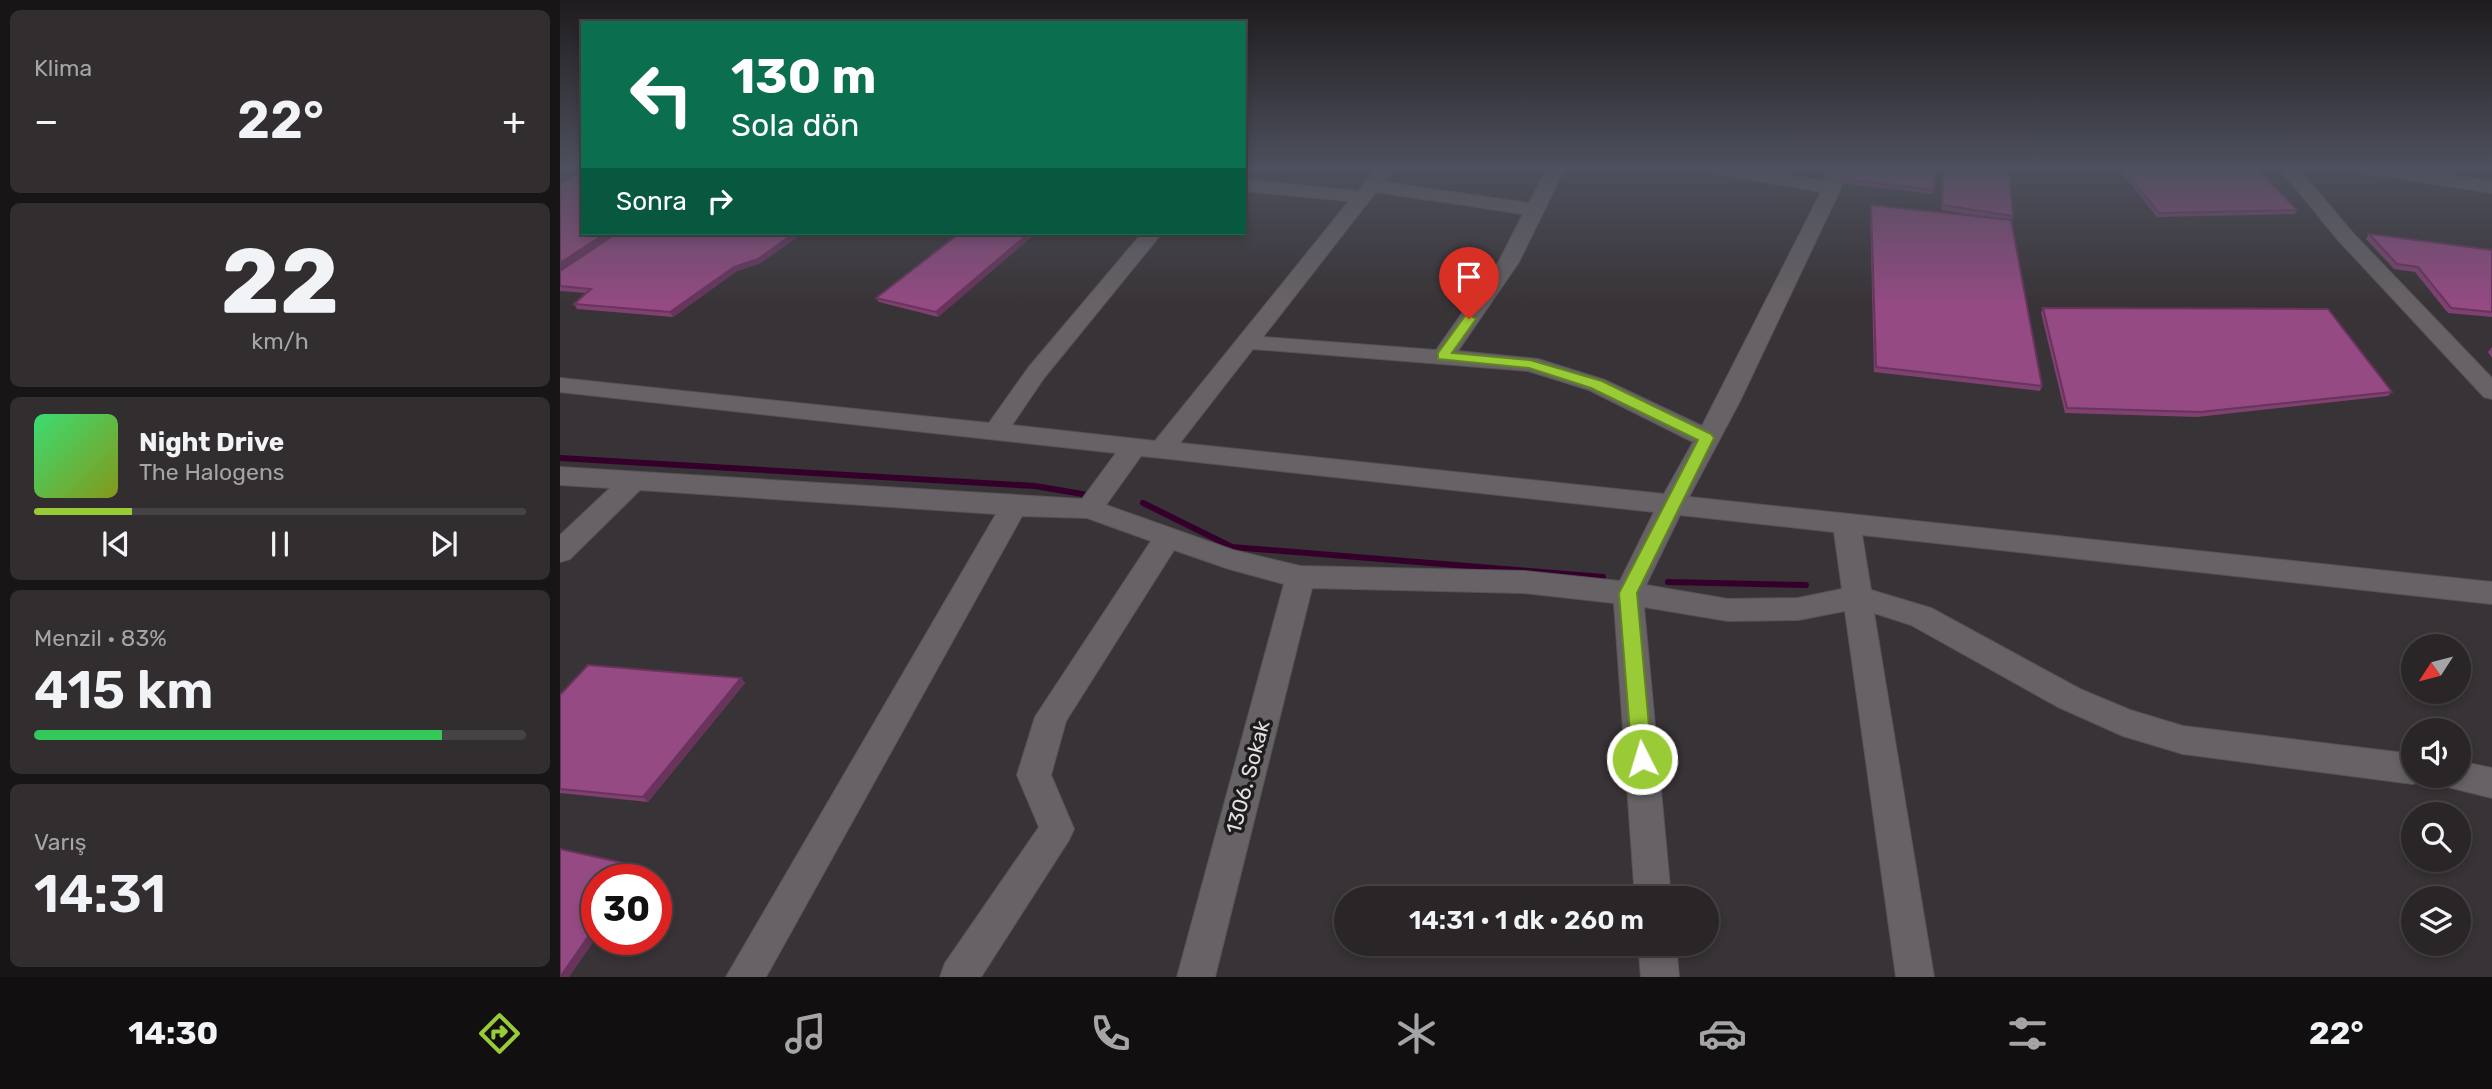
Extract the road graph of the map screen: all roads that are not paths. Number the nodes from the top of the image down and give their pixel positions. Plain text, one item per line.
1 (1350, 214) edge
2 (1535, 214) edge
3 (1816, 214) edge
4 (2326, 214) edge
5 (1150, 235) edge
6 (1247, 342) junction
7 (1443, 356) junction
8 (560, 385) edge
9 (2492, 392) edge
10 (995, 432) junction
11 (1706, 438) junction
12 (1134, 447) junction
13 (1161, 450) junction
14 (560, 476) edge
15 (635, 480) junction
16 (1671, 505) junction
17 (1014, 506) junction
18 (1089, 509) junction
19 (1846, 523) junction
20 (1168, 537) junction
21 (560, 552) edge
22 (1300, 577) junction
23 (1628, 593) junction
24 (2492, 593) edge
25 (1857, 597) junction
26 (2401, 767) edge
27 (2471, 778) edge
28 (2492, 783) edge
29 (1652, 886) edge
30 (1658, 956) edge
31 (745, 977) edge
32 (959, 977) edge
33 (1196, 977) edge
34 (1660, 977) edge
35 (1915, 977) edge

1 - 6 street
2 - 7 street
3 - 11 street
4 - 9 street
5 - 10 street
6 - 7 street
6 - 13 street
7 - 11 street
8 - 10 street
10 - 12 street
11 - 16 street
12 - 13 street
12 - 18 street
13 - 16 street
14 - 15 street
15 - 17 street
15 - 21 street
16 - 19 street
16 - 23 street
17 - 18 street
17 - 31 street
18 - 20 street
19 - 24 street
19 - 25 street
20 - 22 street
20 - 32 street
22 - 23 street
22 - 33 street, 1306. Sokak
23 - 25 street
23 - 29 street
25 - 26 street
25 - 35 street
27 - 28 street
30 - 34 street

